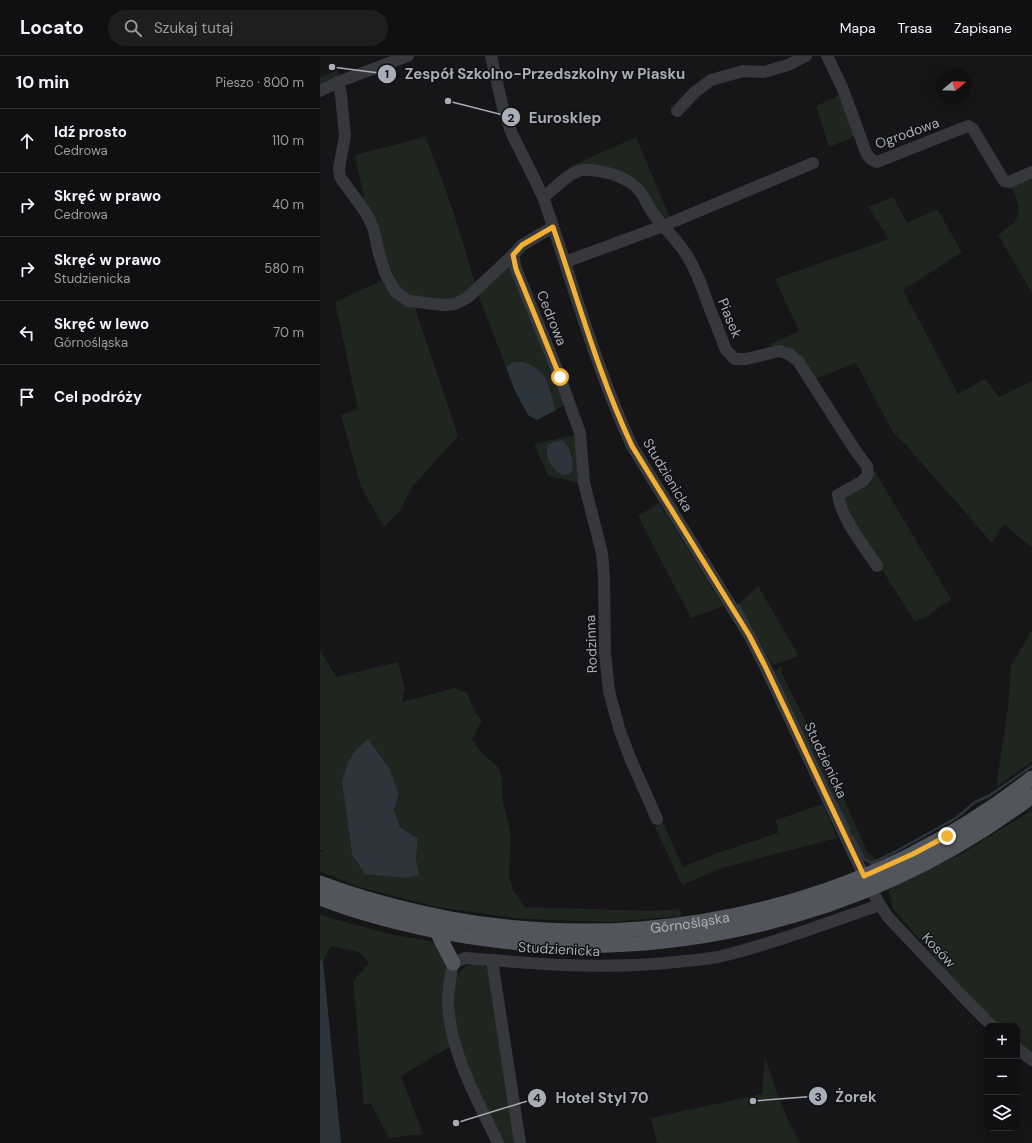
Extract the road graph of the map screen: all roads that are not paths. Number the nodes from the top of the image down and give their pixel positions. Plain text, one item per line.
1 (491, 56) edge
2 (806, 56) edge
3 (827, 56) edge
4 (401, 57) edge
5 (338, 82) junction
6 (320, 91) edge
7 (678, 112) dead end
8 (813, 163) dead end
9 (1032, 172) edge
10 (543, 197) junction
11 (663, 226) junction
12 (553, 227) junction
13 (513, 255) junction
14 (565, 262) junction
15 (582, 462) joint
16 (877, 566) dead end
17 (1032, 778) edge
18 (1032, 796) edge
19 (657, 819) dead end
20 (868, 882) junction
21 (320, 883) edge
22 (320, 898) edge
23 (880, 906) junction
24 (438, 931) junction
25 (492, 960) junction
26 (453, 963) junction
27 (989, 1023) edge
28 (1020, 1050) edge
29 (1032, 1060) edge
30 (498, 1143) edge
31 (520, 1143) edge

1 - 10 street, Studzienicka
2 - 7 street
3 - 9 street, Ogrodowa
4 - 5 street
5 - 6 street
5 - 13 street
8 - 11 street
10 - 11 street, Piasek
10 - 12 street, Studzienicka
11 - 14 street
11 - 16 street, Piasek
12 - 13 street
12 - 14 street, Studzienicka
13 - 15 street, Cedrowa
14 - 20 street, Studzienicka
15 - 19 street, Rodzinna
17 - 20 main road, Górnośląska
18 - 20 main road, Górnośląska
20 - 21 main road, Górnośląska
20 - 23 street, Kosów
20 - 24 main road, Górnośląska
22 - 24 main road, Górnośląska
23 - 25 street, Studzienicka
23 - 27 street, Kosów
24 - 26 main road
25 - 26 street, Studzienicka
25 - 31 street
26 - 30 street
28 - 29 street

